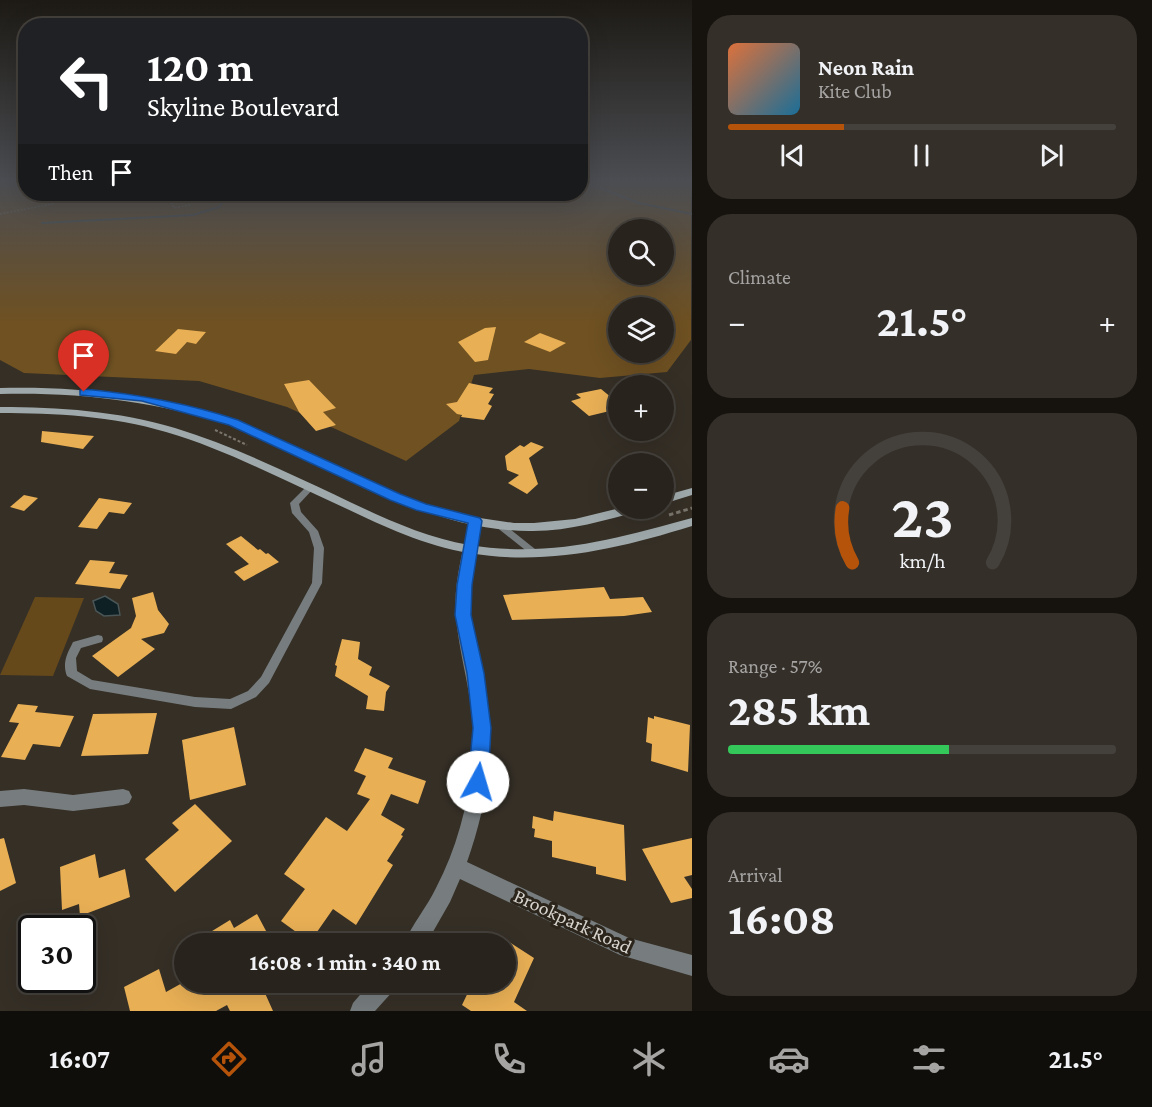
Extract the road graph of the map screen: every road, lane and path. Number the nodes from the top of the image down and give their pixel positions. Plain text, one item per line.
1 (0, 391) edge
2 (0, 410) edge
3 (310, 488) junction
4 (692, 491) edge
5 (674, 497) edge
6 (608, 514) edge
7 (476, 521) junction
8 (692, 522) edge
9 (498, 524) junction
10 (471, 550) junction
11 (537, 555) junction
12 (98, 639) dead end
13 (123, 797) dead end
14 (0, 800) edge
15 (457, 867) junction
16 (422, 933) edge
17 (692, 966) edge
18 (377, 993) edge
19 (361, 1011) edge

1 - 7 main road
2 - 3 main road
3 - 10 main road
3 - 12 lane
4 - 5 main road
6 - 9 main road
7 - 9 main road
7 - 10 street
8 - 11 main road
9 - 11 lane
10 - 11 main road
10 - 15 street
13 - 14 street
15 - 16 street
15 - 17 street, Brookpark Road
18 - 19 street

